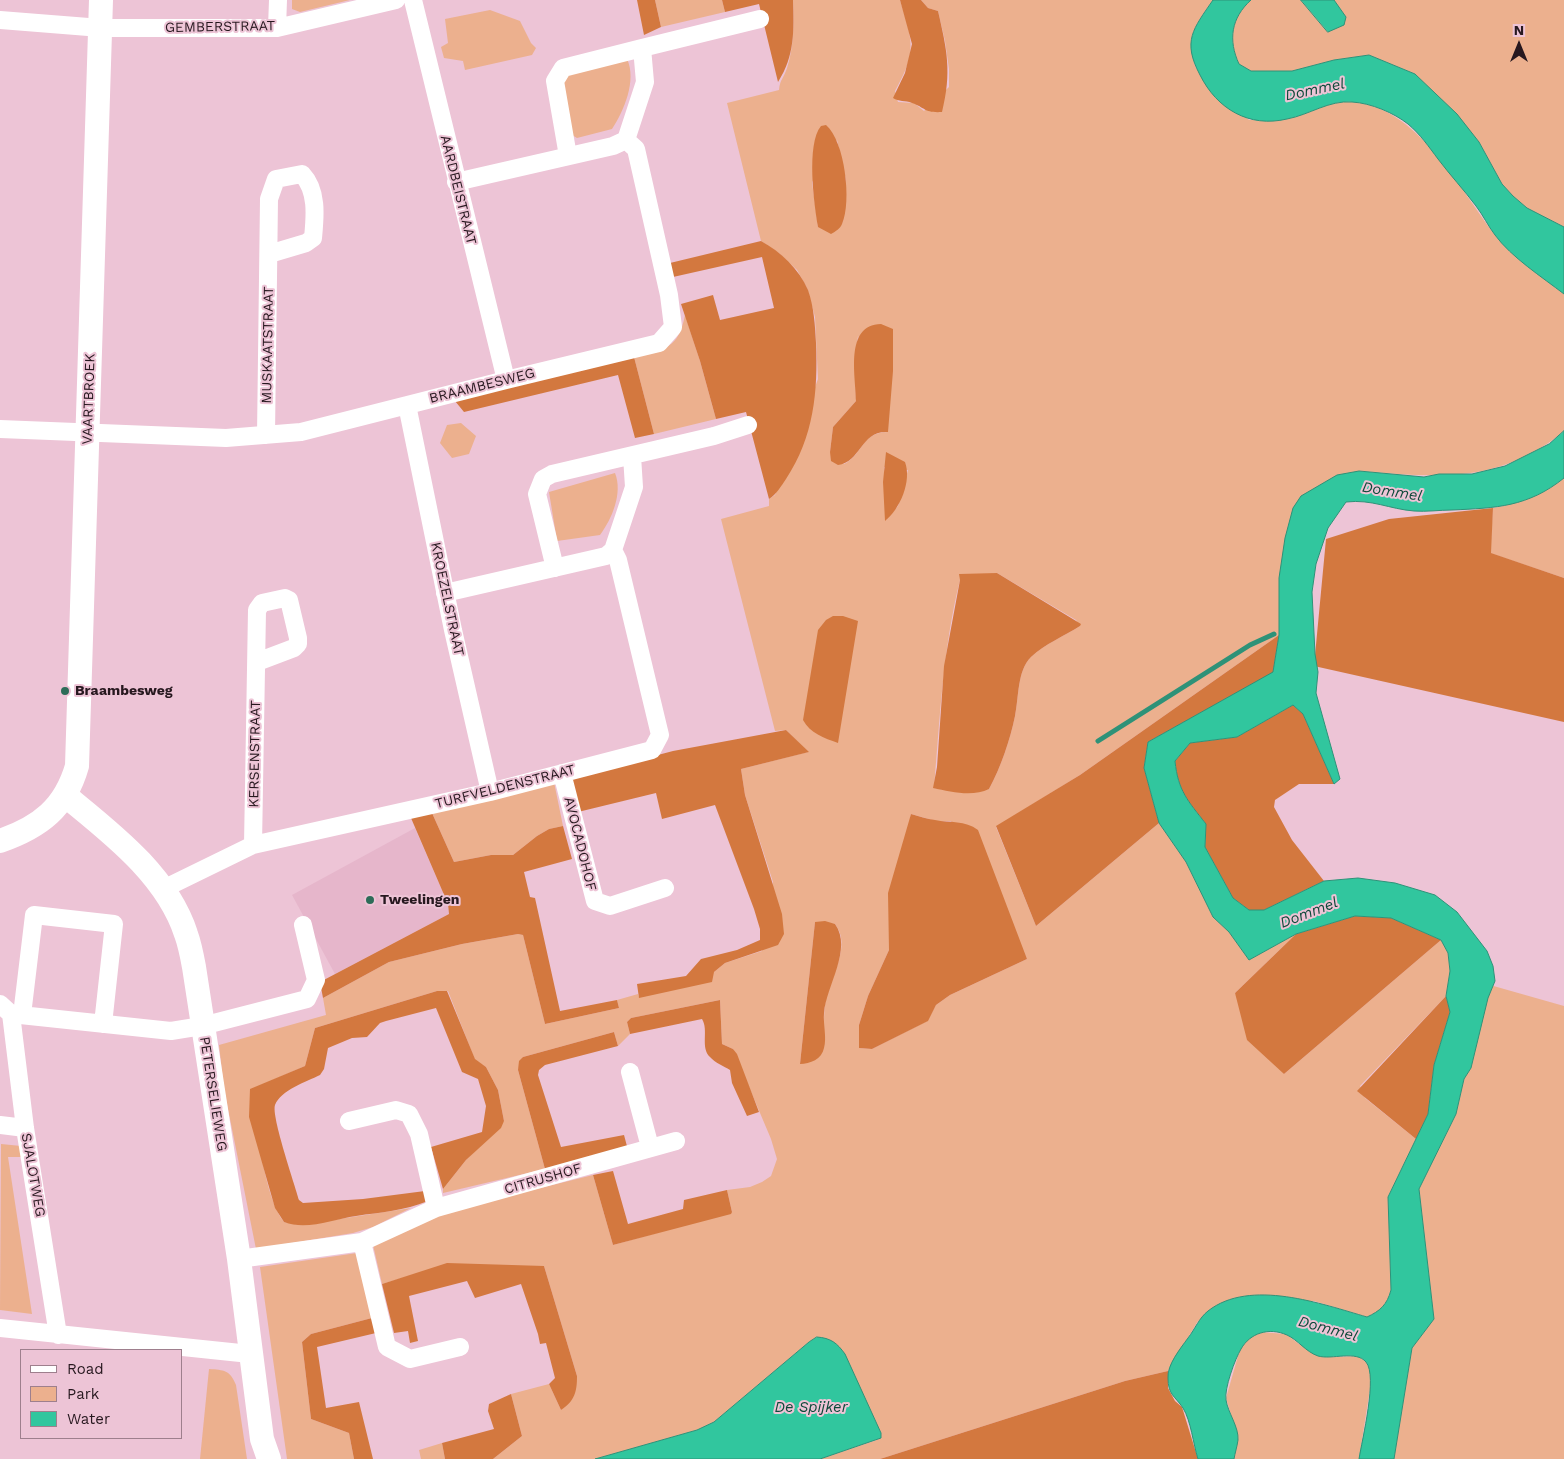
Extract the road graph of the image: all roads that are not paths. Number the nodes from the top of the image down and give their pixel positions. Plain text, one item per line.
1 (101, 0) edge
2 (278, 0) edge
3 (396, 0) edge
4 (412, 0) edge
5 (760, 19) dead end
6 (0, 20) edge
7 (101, 28) junction
8 (277, 28) junction
9 (642, 48) junction
10 (626, 140) junction
11 (568, 156) junction
12 (456, 182) junction
13 (269, 254) dead end
14 (506, 380) junction
15 (407, 404) junction
16 (748, 425) dead end
17 (0, 429) edge
18 (88, 432) junction
19 (266, 435) junction
20 (632, 456) junction
21 (613, 550) junction
22 (555, 568) junction
23 (445, 593) junction
24 (257, 662) dead end
25 (562, 773) junction
26 (490, 792) junction
27 (66, 796) junction
28 (0, 841) edge
29 (253, 845) junction
30 (665, 888) dead end
31 (163, 889) junction
32 (303, 925) dead end
33 (11, 1011) edge
34 (103, 1024) junction
35 (202, 1026) junction
36 (630, 1072) dead end
37 (349, 1121) dead end
38 (0, 1125) edge
39 (25, 1128) junction
40 (676, 1141) dead end
41 (650, 1147) junction
42 (436, 1208) junction
43 (362, 1242) junction
44 (239, 1259) junction
45 (0, 1328) edge
46 (58, 1335) junction
47 (460, 1347) dead end
48 (250, 1354) junction
49 (264, 1452) edge

1 - 7 street, VAARTBROEK
2 - 8 street
3 - 8 street, GEMBERSTRAAT
4 - 12 street, AARDBEISTRAAT
5 - 9 street
6 - 7 street, GEMBERSTRAAT
7 - 8 street, GEMBERSTRAAT
7 - 18 street, VAARTBROEK
9 - 10 street
9 - 11 street
10 - 11 street
10 - 14 street, BRAAMBESWEG
11 - 12 street
12 - 14 street, AARDBEISTRAAT
13 - 19 street, MUSKAATSTRAAT
14 - 15 street, BRAAMBESWEG
15 - 19 street, BRAAMBESWEG
15 - 23 street, KROEZELSTRAAT
16 - 20 street
17 - 18 street, BRAAMBESWEG
18 - 19 street, BRAAMBESWEG
18 - 27 street, VAARTBROEK
20 - 21 street
20 - 22 street
21 - 22 street
21 - 25 street, TURFVELDENSTRAAT
22 - 23 street
23 - 26 street, KROEZELSTRAAT
24 - 29 street, KERSENSTRAAT
25 - 26 street, TURFVELDENSTRAAT
25 - 30 street, AVOCADOHOF
26 - 29 street, TURFVELDENSTRAAT
27 - 28 street
27 - 31 street, PETERSELIEWEG
29 - 31 street, TURFVELDENSTRAAT
31 - 35 street, PETERSELIEWEG
32 - 35 street
33 - 34 street
33 - 34 street, SJALOTWEG
33 - 39 street, SJALOTWEG
34 - 35 street
35 - 44 street, PETERSELIEWEG
36 - 41 street
37 - 42 street
38 - 39 street
39 - 46 street, SJALOTWEG
40 - 41 street, CITRUSHOF
41 - 42 street, CITRUSHOF
42 - 43 street, CITRUSHOF
43 - 44 street, CITRUSHOF
43 - 47 street
44 - 48 street, PETERSELIEWEG
45 - 46 street
46 - 48 street
48 - 49 street, PETERSELIEWEG

